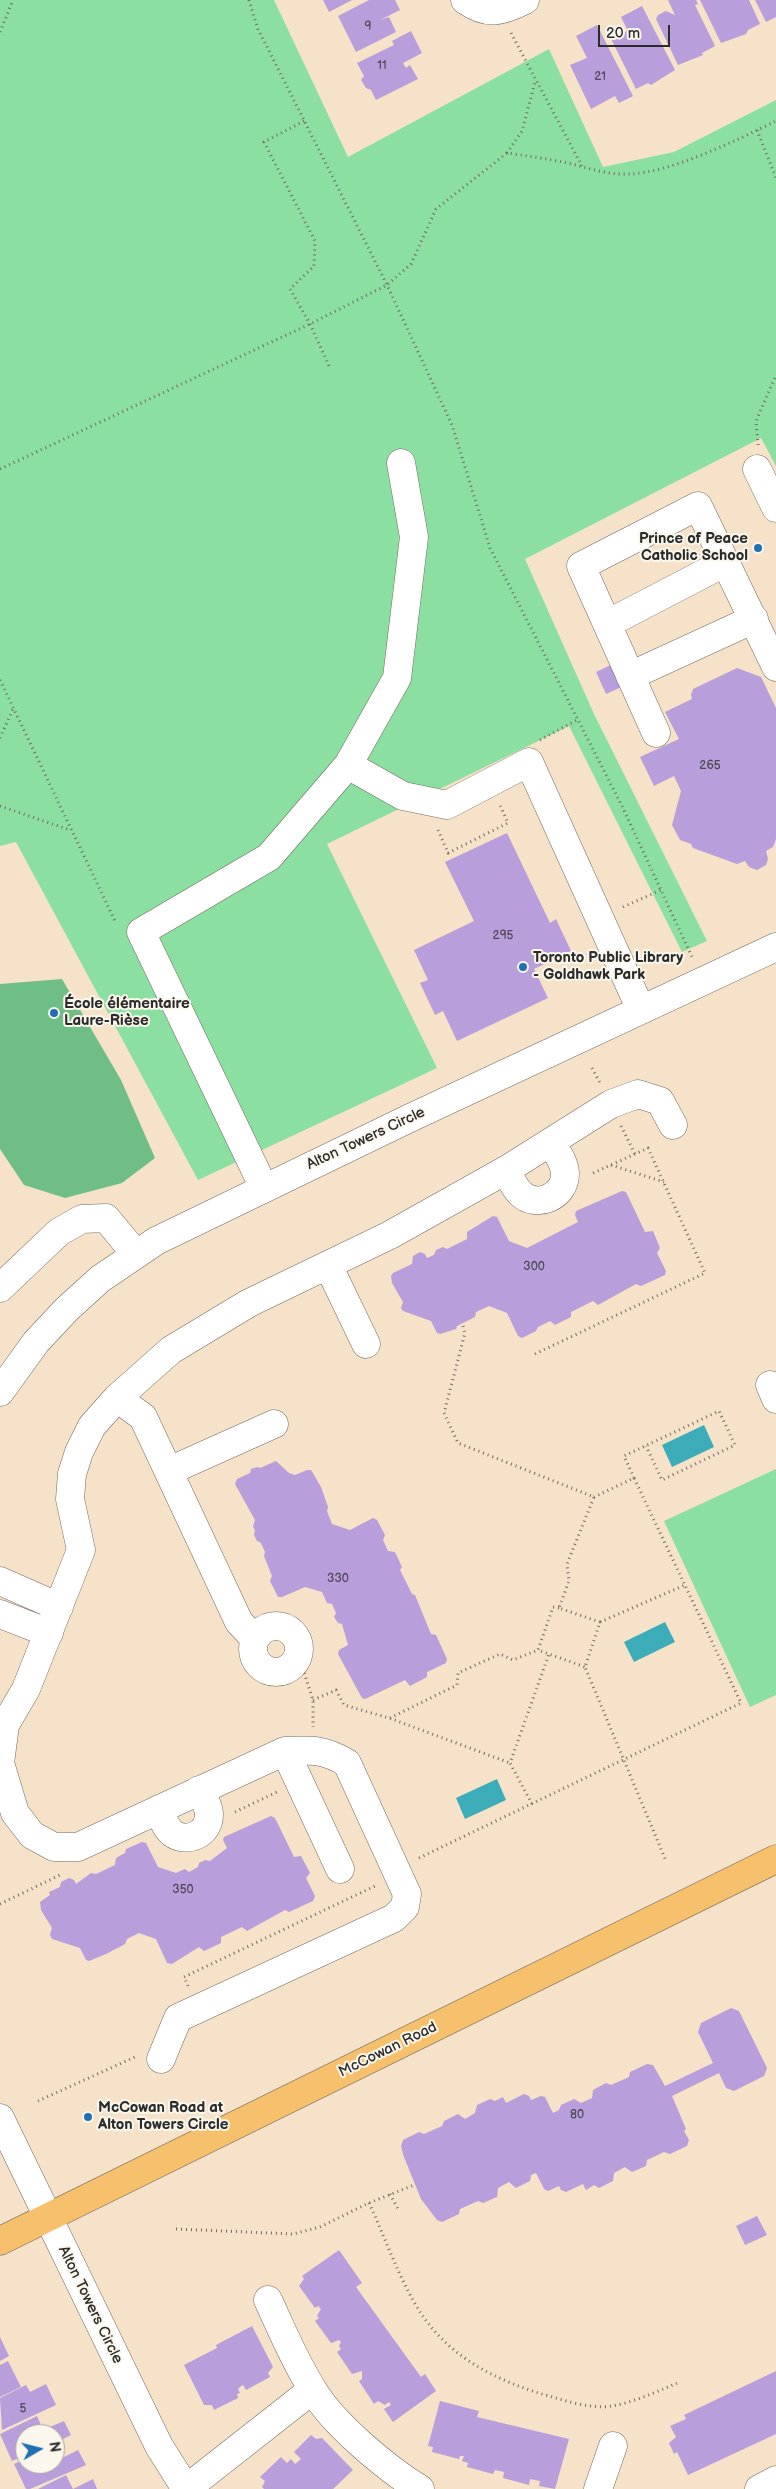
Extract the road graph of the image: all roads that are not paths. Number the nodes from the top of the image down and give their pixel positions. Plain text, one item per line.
1 (465, 0) edge
2 (513, 5) edge
3 (401, 463) dead end
4 (757, 469) road end
5 (776, 508) edge
6 (726, 562) junction
7 (754, 619) junction
8 (607, 624) junction
9 (776, 667) edge
10 (630, 676) junction
11 (656, 733) dead end
12 (348, 765) junction
13 (776, 947) edge
14 (641, 1010) junction
15 (673, 1124) dead end
16 (551, 1143) junction
17 (506, 1170) junction
18 (264, 1188) junction
19 (135, 1253) junction
20 (328, 1265) junction
21 (0, 1288) edge
22 (366, 1344) dead end
23 (0, 1392) edge
24 (117, 1398) junction
25 (274, 1424) dead end
26 (169, 1471) junction
27 (0, 1581) edge
28 (59, 1607) junction
29 (0, 1614) edge
30 (49, 1632) junction
31 (298, 1654) road end
32 (285, 1751) junction
33 (199, 1790) junction
34 (159, 1809) junction
35 (776, 1859) edge
36 (340, 1869) dead end
37 (164, 2051) road end
38 (0, 2118) edge
39 (48, 2218) junction
40 (0, 2241) edge
41 (268, 2300) dead end
42 (312, 2390) junction
43 (613, 2446) dead end
44 (776, 2480) edge
45 (186, 2489) edge
46 (420, 2489) edge
47 (598, 2489) edge
48 (759, 2489) edge

1 - 2 street
3 - 12 street
4 - 5 street
6 - 7 street
6 - 8 street
6 - 8 street
7 - 9 street
7 - 10 street
8 - 10 street
10 - 11 street
12 - 14 street
12 - 18 street
13 - 14 street, Alton Towers Circle
14 - 18 street, Alton Towers Circle
15 - 16 street
16 - 17 street
16 - 17 street
17 - 20 street
18 - 19 street, Alton Towers Circle
19 - 21 street
19 - 23 street, Alton Towers Circle
20 - 22 street
20 - 24 street
24 - 26 street
24 - 28 street
25 - 26 street
26 - 31 street
27 - 28 street
28 - 30 street
29 - 30 street
30 - 34 street
32 - 33 street
32 - 36 street
32 - 37 street
33 - 34 street
33 - 34 street
35 - 39 main road, McCowan Road
38 - 39 street, Alton Towers Circle
39 - 40 main road, McCowan Road
39 - 45 street, Alton Towers Circle
41 - 42 street
42 - 45 street
42 - 46 street
43 - 47 street
44 - 48 street

